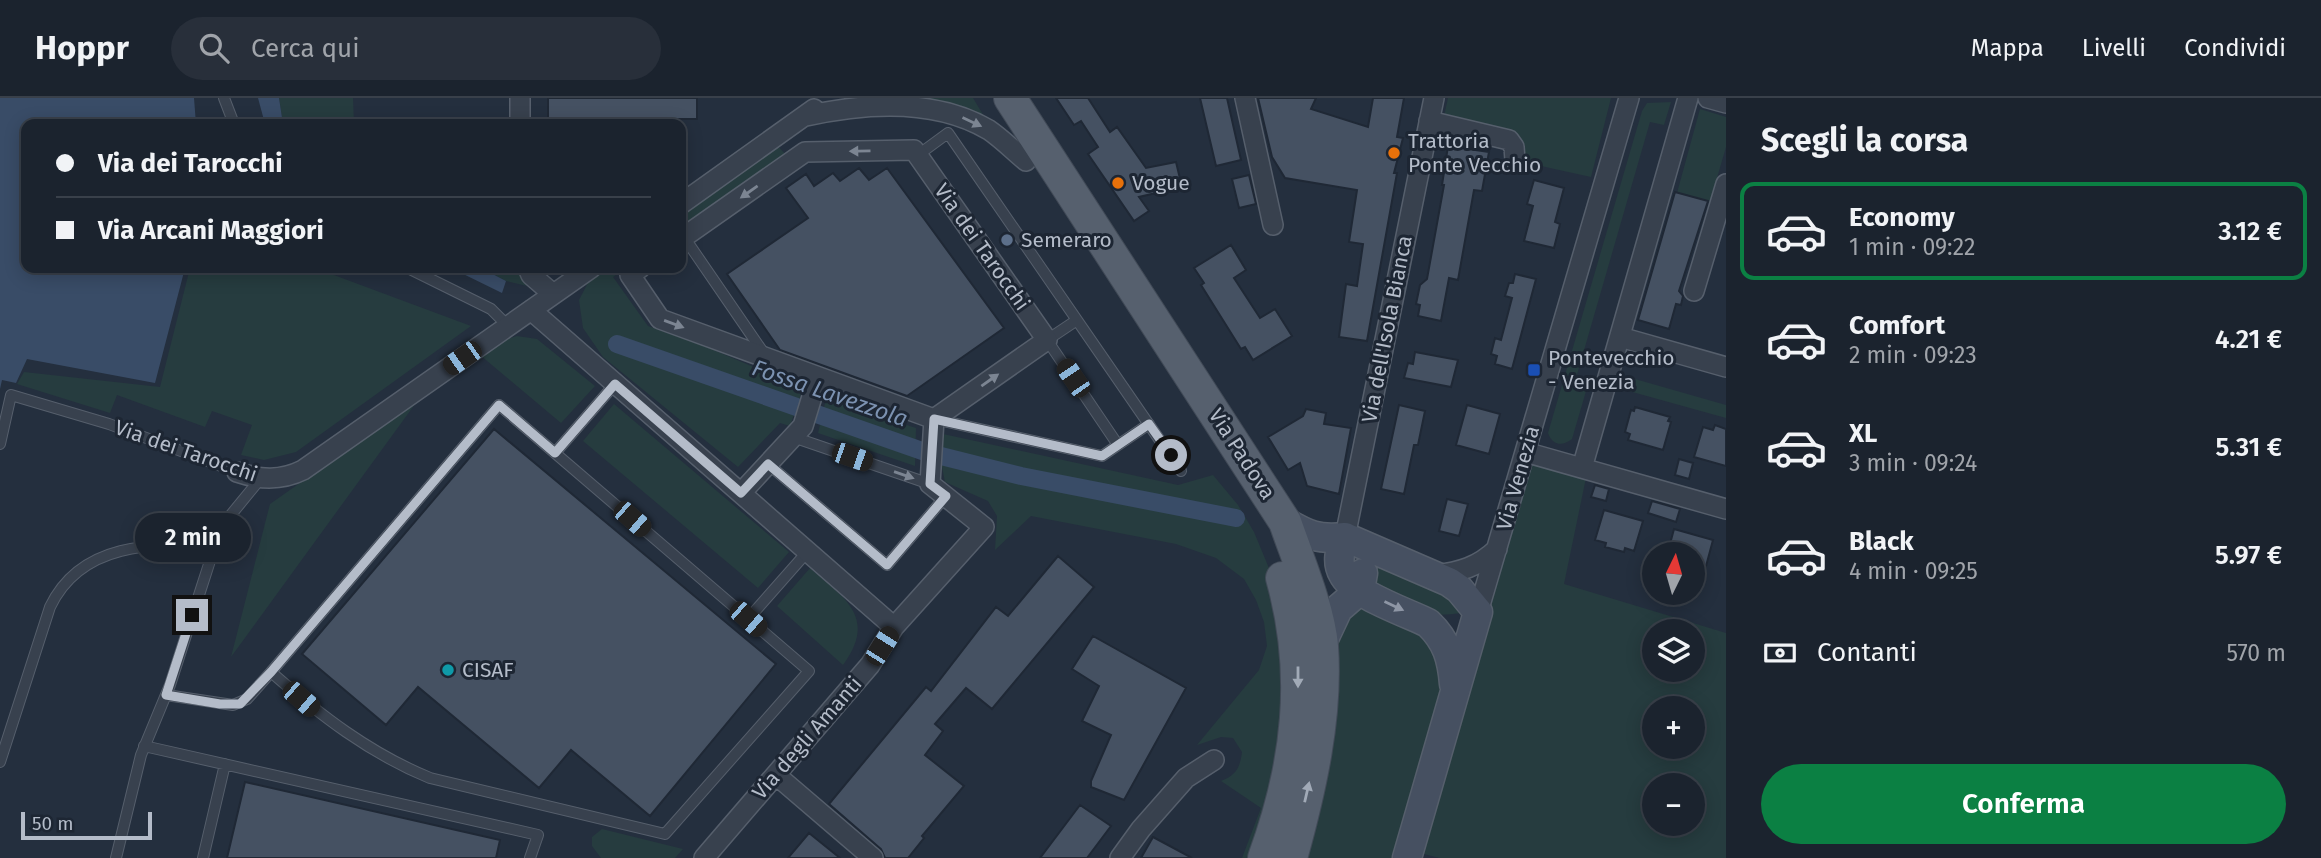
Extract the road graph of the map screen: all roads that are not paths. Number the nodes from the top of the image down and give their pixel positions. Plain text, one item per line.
1 (224, 98) edge
2 (520, 98) edge
3 (827, 98) edge
4 (989, 98) edge
5 (1010, 98) edge
6 (1245, 98) edge
7 (1434, 98) edge
8 (1629, 98) edge
9 (1688, 98) edge
10 (1708, 98) edge
11 (913, 101) edge
12 (1726, 103) edge
13 (806, 116) junction
14 (232, 119) edge
15 (520, 119) edge
16 (1429, 121) junction
17 (788, 129) junction
18 (805, 152) junction
19 (918, 155) junction
20 (1515, 160) dead end
21 (1026, 161) junction
22 (1726, 184) edge
23 (686, 200) edge
24 (1273, 225) dead end
25 (686, 235) edge
26 (686, 244) edge
27 (418, 273) edge
28 (530, 273) edge
29 (584, 273) edge
30 (633, 273) edge
31 (1695, 291) dead end
32 (553, 294) junction
33 (1132, 302) junction
34 (531, 310) junction
35 (1077, 320) junction
36 (508, 326) junction
37 (1619, 337) junction
38 (1047, 340) junction
39 (768, 358) junction
40 (1726, 367) edge
41 (818, 377) junction
42 (615, 384) junction
43 (1200, 407) junction
44 (1149, 424) junction
45 (933, 428) junction
46 (798, 431) junction
47 (0, 444) edge
48 (1118, 445) junction
49 (1525, 452) junction
50 (555, 453) junction
51 (768, 464) junction
52 (1582, 468) junction
53 (1181, 471) dead end
54 (237, 472) joint
55 (261, 478) junction
56 (936, 482) junction
57 (741, 493) junction
58 (1726, 509) edge
59 (1284, 522) junction
60 (1345, 537) junction
61 (214, 547) junction
62 (1497, 549) junction
63 (808, 551) junction
64 (1433, 575) junction
65 (1293, 577) junction
66 (1360, 590) junction
67 (1479, 612) junction
68 (748, 619) junction
69 (1428, 622) junction
70 (894, 627) junction
71 (1322, 643) junction
72 (271, 672) junction
73 (1455, 692) junction
74 (166, 695) junction
75 (144, 746) junction
76 (1214, 760) dead end
77 (0, 762) edge
78 (225, 764) junction
79 (776, 775) junction
80 (117, 858) edge
81 (204, 858) edge
82 (530, 858) edge
83 (705, 858) edge
84 (873, 858) edge
85 (1120, 858) edge
86 (1264, 858) edge
87 (1291, 858) edge
88 (1407, 858) edge

1 - 14 lane
2 - 15 street
3 - 13 street
4 - 21 main road, Via Padova
5 - 33 main road, Via Padova
6 - 24 street
7 - 16 street, Via dell'Isola Bianca
8 - 49 street, Via Venezia
9 - 37 street
10 - 12 street
11 - 13 street
11 -> 21 street
13 - 17 street
16 - 20 street
16 - 60 street, Via dell'Isola Bianca
17 - 18 street
17 - 23 street
19 -> 18 street
18 -> 25 street
19 - 35 lane, Via dei Tarocchi
19 - 38 street, Via dei Tarocchi
21 - 33 main road, Via Padova
22 - 31 street
26 - 39 lane
27 - 36 lane
28 - 32 street
29 - 32 street, Via dei Tarocchi
30 -> 39 street
32 - 34 street, Via dei Tarocchi
33 - 43 main road, Via Padova
34 - 36 street, Via dei Tarocchi
34 - 42 street
35 - 38 lane
35 - 44 lane, Via dei Tarocchi
36 - 55 street, Via dei Tarocchi
37 - 40 street
37 - 52 street
45 -> 38 street
38 - 48 lane, Via dei Tarocchi
39 - 41 street
41 - 45 street
41 - 46 street
42 - 50 lane
42 - 57 street
43 - 59 main road, Via Padova
43 - 65 main road, Via Padova
44 - 48 lane
44 - 53 lane, Via dei Tarocchi
45 - 48 lane
45 - 56 street
46 - 51 street
46 -> 56 lane
47 - 54 lane, Via dei Tarocchi
49 - 52 street
49 - 62 street, Via Venezia
50 - 68 lane
50 - 72 lane
51 - 56 lane
51 - 57 street
52 - 58 street
54 - 55 street, Via dei Tarocchi
55 - 61 lane
56 - 70 street, Via degli Amanti
57 - 63 street
59 - 60 street
59 - 65 main road, Via Padova
60 - 64 street
60 - 65 street
60 - 66 street
61 - 74 lane
61 - 77 lane
62 - 64 street
62 - 67 street, Via Venezia
63 - 68 lane
63 - 70 street
64 - 67 street
65 - 66 street
65 - 71 main road, Via Padova
65 -> 86 main road, Via Padova
66 -> 69 street
66 - 71 street
67 - 69 street
67 - 73 street, Via Venezia
68 - 72 lane
69 - 73 street
70 - 79 street, Via degli Amanti
87 -> 71 main road, Via Padova
72 - 74 lane
73 - 88 street, Via Venezia
74 - 75 lane
75 - 78 lane
75 - 80 lane
76 - 85 street
78 - 81 lane
78 - 82 lane
79 - 83 street, Via degli Amanti
79 - 84 street

